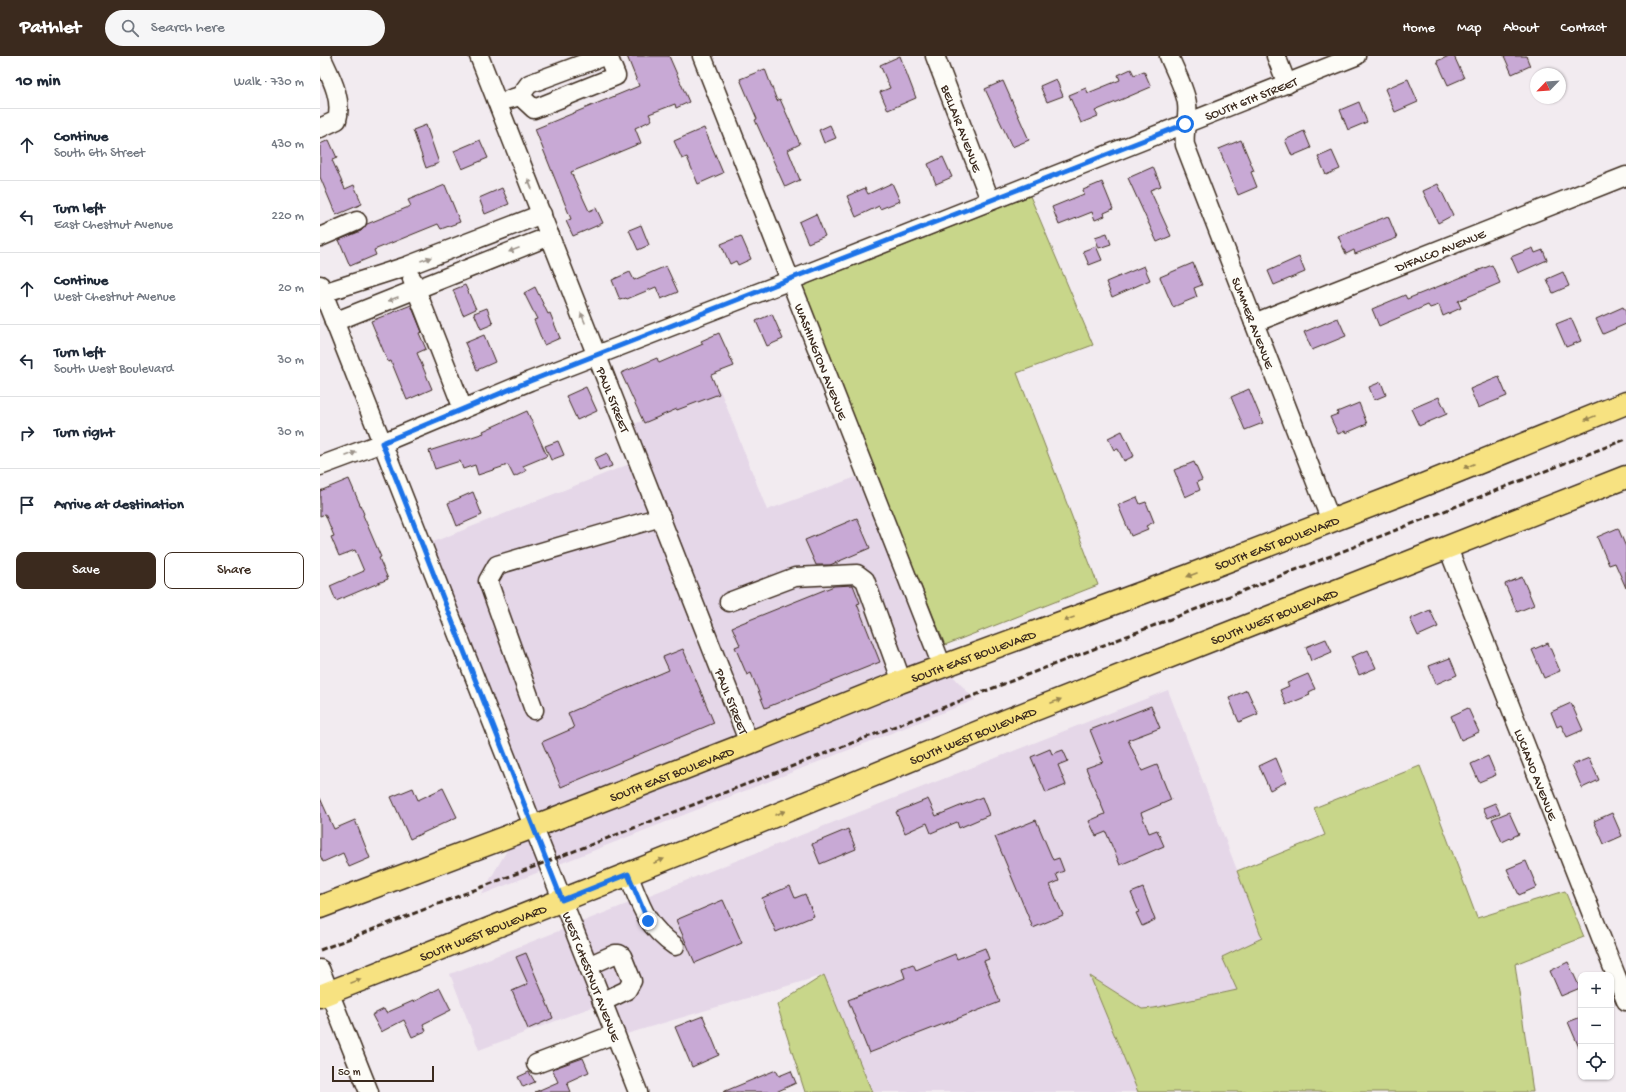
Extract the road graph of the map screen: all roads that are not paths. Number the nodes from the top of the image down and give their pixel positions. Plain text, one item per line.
1 (322, 56) edge
2 (479, 56) edge
3 (604, 56) edge
4 (608, 56) edge
5 (702, 56) edge
6 (935, 56) edge
7 (1169, 56) edge
8 (1276, 56) edge
9 (1356, 56) edge
10 (1287, 84) junction
11 (520, 96) junction
12 (498, 104) junction
13 (1185, 124) junction
14 (320, 128) edge
15 (1626, 176) edge
16 (990, 200) junction
17 (542, 214) junction
18 (357, 221) dead end
19 (550, 236) junction
20 (320, 237) edge
21 (460, 246) junction
22 (407, 266) junction
23 (468, 268) junction
24 (791, 280) junction
25 (322, 289) edge
26 (416, 290) junction
27 (334, 322) junction
28 (1254, 322) junction
29 (597, 355) junction
30 (1626, 403) edge
31 (463, 409) junction
32 (382, 443) junction
33 (320, 466) edge
34 (1626, 477) edge
35 (661, 517) junction
36 (1331, 521) junction
37 (1448, 548) junction
38 (729, 602) dead end
39 (942, 666) junction
40 (902, 682) junction
41 (534, 710) dead end
42 (749, 743) junction
43 (533, 827) junction
44 (628, 874) junction
45 (562, 900) junction
46 (320, 907) edge
47 (675, 946) dead end
48 (588, 966) junction
49 (320, 969) edge
50 (325, 994) edge
51 (1626, 1001) edge
52 (602, 1002) junction
53 (615, 1034) junction
54 (536, 1064) dead end
55 (369, 1092) edge
56 (638, 1092) edge

1 - 14 street
2 - 12 street, PAUL STREET
3 - 11 street
4 - 11 street
5 - 24 street, WASHINGTON AVENUE
6 - 16 street, BELLAIR AVENUE
7 - 13 street, SUMMER AVENUE
8 - 10 street
9 - 10 street, SOUTH 6TH STREET
10 - 13 street, SOUTH 6TH STREET
11 - 12 street
17 -> 12 street, PAUL STREET
13 - 16 street, SOUTH 6TH STREET
13 - 28 street, SUMMER AVENUE
15 - 28 street, DIFALCO AVENUE
16 - 24 street, SOUTH 6TH STREET
17 - 19 street, PAUL STREET
17 - 21 street
18 - 20 street
19 -> 23 street
29 -> 19 street, PAUL STREET
22 -> 21 street
21 - 23 street
22 - 25 street
22 - 26 street
23 - 26 street
24 - 29 street, SOUTH 6TH STREET
24 - 39 street, WASHINGTON AVENUE
25 - 27 street, WEST CHESTNUT AVENUE
26 -> 27 street
26 - 31 street
27 - 32 street, WEST CHESTNUT AVENUE
28 - 36 street, SUMMER AVENUE
29 - 31 street, SOUTH 6TH STREET
29 - 35 street, PAUL STREET
30 -> 36 main road, SOUTH EAST BOULEVARD
31 - 32 street, SOUTH 6TH STREET
33 -> 32 street, SOUTH 6TH STREET
32 - 43 street, WEST CHESTNUT AVENUE
34 - 37 main road, SOUTH WEST BOULEVARD
35 - 41 street
35 - 42 street, PAUL STREET
36 -> 39 main road, SOUTH EAST BOULEVARD
44 -> 37 main road, SOUTH WEST BOULEVARD
37 - 51 street, LUCIANO AVENUE
38 - 40 street
39 - 40 main road, SOUTH EAST BOULEVARD
40 - 42 main road, SOUTH EAST BOULEVARD
42 - 43 main road, SOUTH EAST BOULEVARD
43 - 45 street, WEST CHESTNUT AVENUE
43 - 46 main road, SOUTH EAST BOULEVARD
44 - 45 main road, SOUTH WEST BOULEVARD
44 - 47 street
45 - 48 street, WEST CHESTNUT AVENUE
50 -> 45 main road, SOUTH WEST BOULEVARD
48 - 52 street, WEST CHESTNUT AVENUE
48 - 52 street
49 - 50 street
50 - 55 street
52 - 53 street, WEST CHESTNUT AVENUE
53 - 54 street
53 - 56 street, WEST CHESTNUT AVENUE

